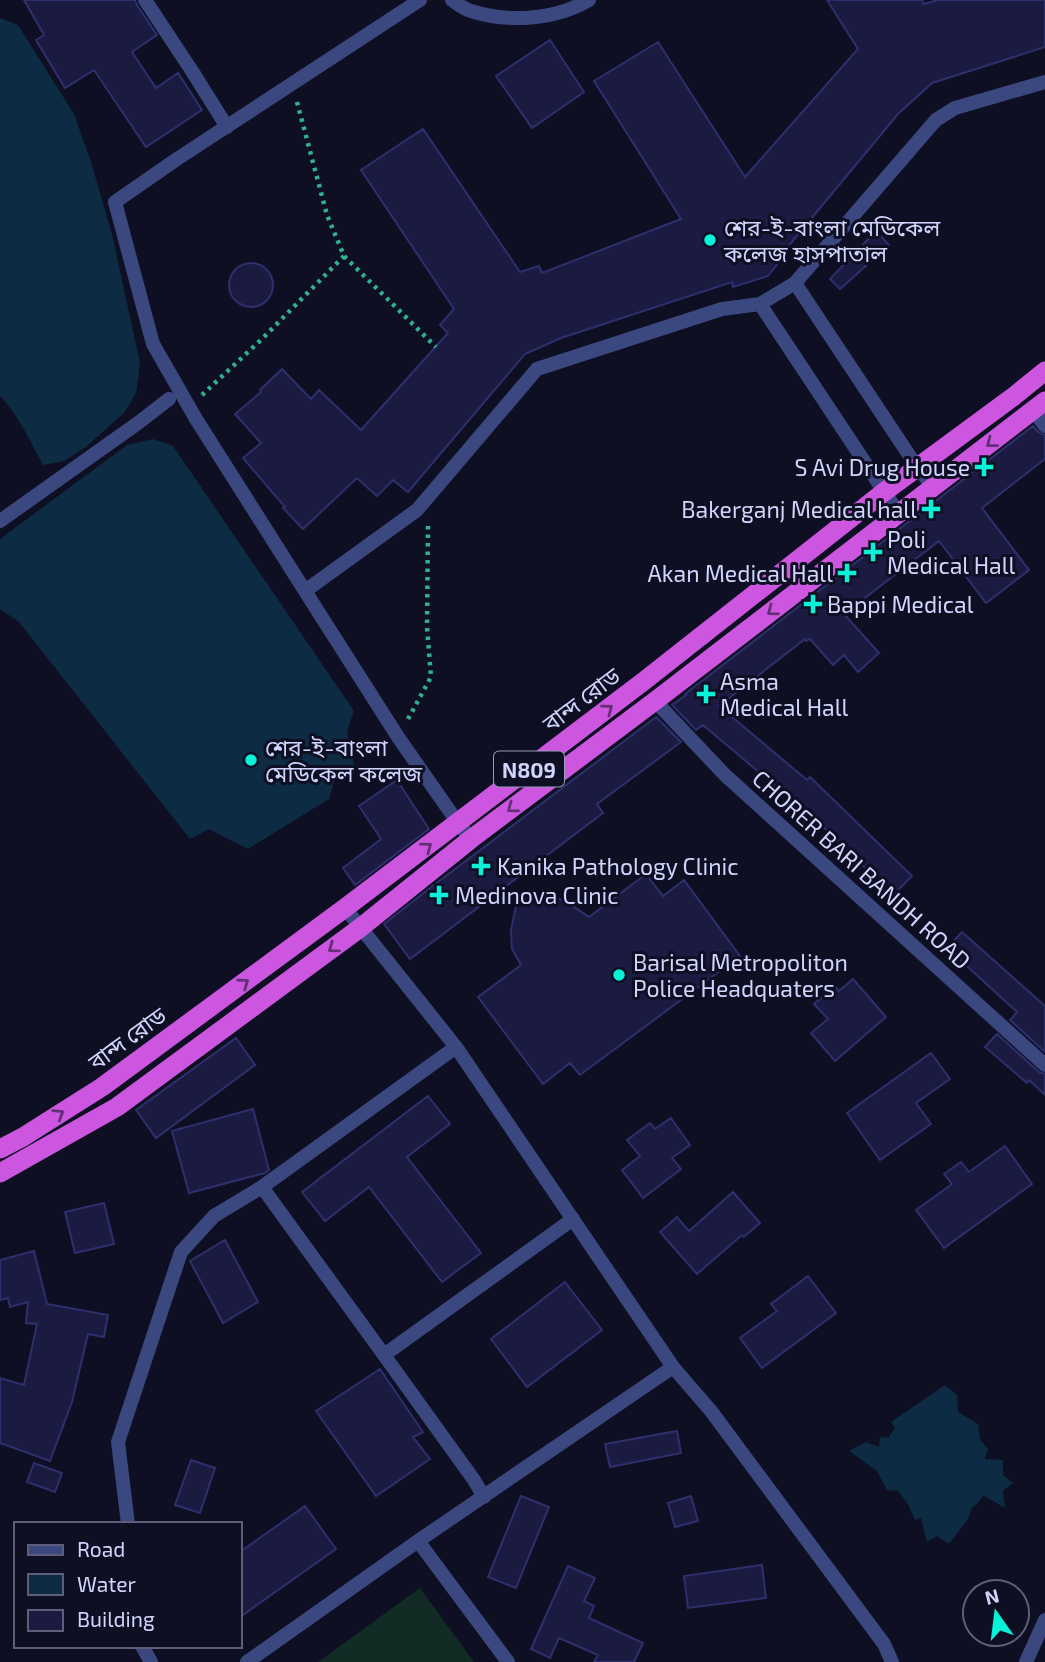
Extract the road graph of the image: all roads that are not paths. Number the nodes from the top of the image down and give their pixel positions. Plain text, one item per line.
1 (145, 0) edge
2 (420, 0) edge
3 (452, 0) edge
4 (589, 0) edge
5 (1045, 82) edge
6 (227, 127) junction
7 (795, 283) junction
8 (760, 304) junction
9 (1045, 371) edge
10 (169, 398) dead end
11 (1041, 412) edge
12 (917, 467) junction
13 (933, 487) junction
14 (884, 492) junction
15 (899, 513) junction
16 (0, 521) edge
17 (304, 591) junction
18 (655, 701) junction
19 (458, 823) junction
20 (471, 839) junction
21 (345, 908) junction
22 (360, 928) junction
23 (456, 1047) junction
24 (1045, 1065) edge
25 (0, 1149) edge
26 (0, 1173) edge
27 (262, 1187) junction
28 (573, 1219) junction
29 (384, 1355) junction
30 (673, 1367) junction
31 (484, 1497) junction
32 (128, 1522) edge
33 (418, 1541) junction
34 (1045, 1620) edge
35 (247, 1662) edge
36 (508, 1662) edge
37 (892, 1662) edge
38 (1026, 1662) edge

1 - 6 street
2 - 6 street
3 - 4 street
5 - 7 street
6 - 17 street
7 - 8 street
7 - 12 street
8 - 14 street
8 - 17 street
9 - 12 highway, বান্দ রোড / N809
10 - 16 street
11 -> 13 highway, বান্দ রোড / N809
12 - 13 street
12 - 14 highway, বান্দ রোড / N809
13 - 15 highway, বান্দ রোড / N809
14 - 15 street
19 -> 14 highway, বান্দ রোড / N809
15 -> 18 highway, বান্দ রোড / N809
17 - 19 street
18 -> 20 highway, বান্দ রোড / N809
18 - 24 street, CHORER BARI BANDH ROAD
19 - 20 street
21 -> 19 highway, বান্দ রোড / N809
20 - 22 highway, বান্দ রোড / N809
21 - 22 street
25 -> 21 highway, বান্দ রোড / N809
22 - 23 street
22 -> 26 highway, বান্দ রোড / N809
23 - 27 street
23 - 28 street
27 - 29 street
27 - 32 street
28 - 29 street
28 - 30 street
29 - 31 street
30 - 31 street
30 - 37 street
31 - 33 street
33 - 35 street
33 - 36 street
34 - 38 street

